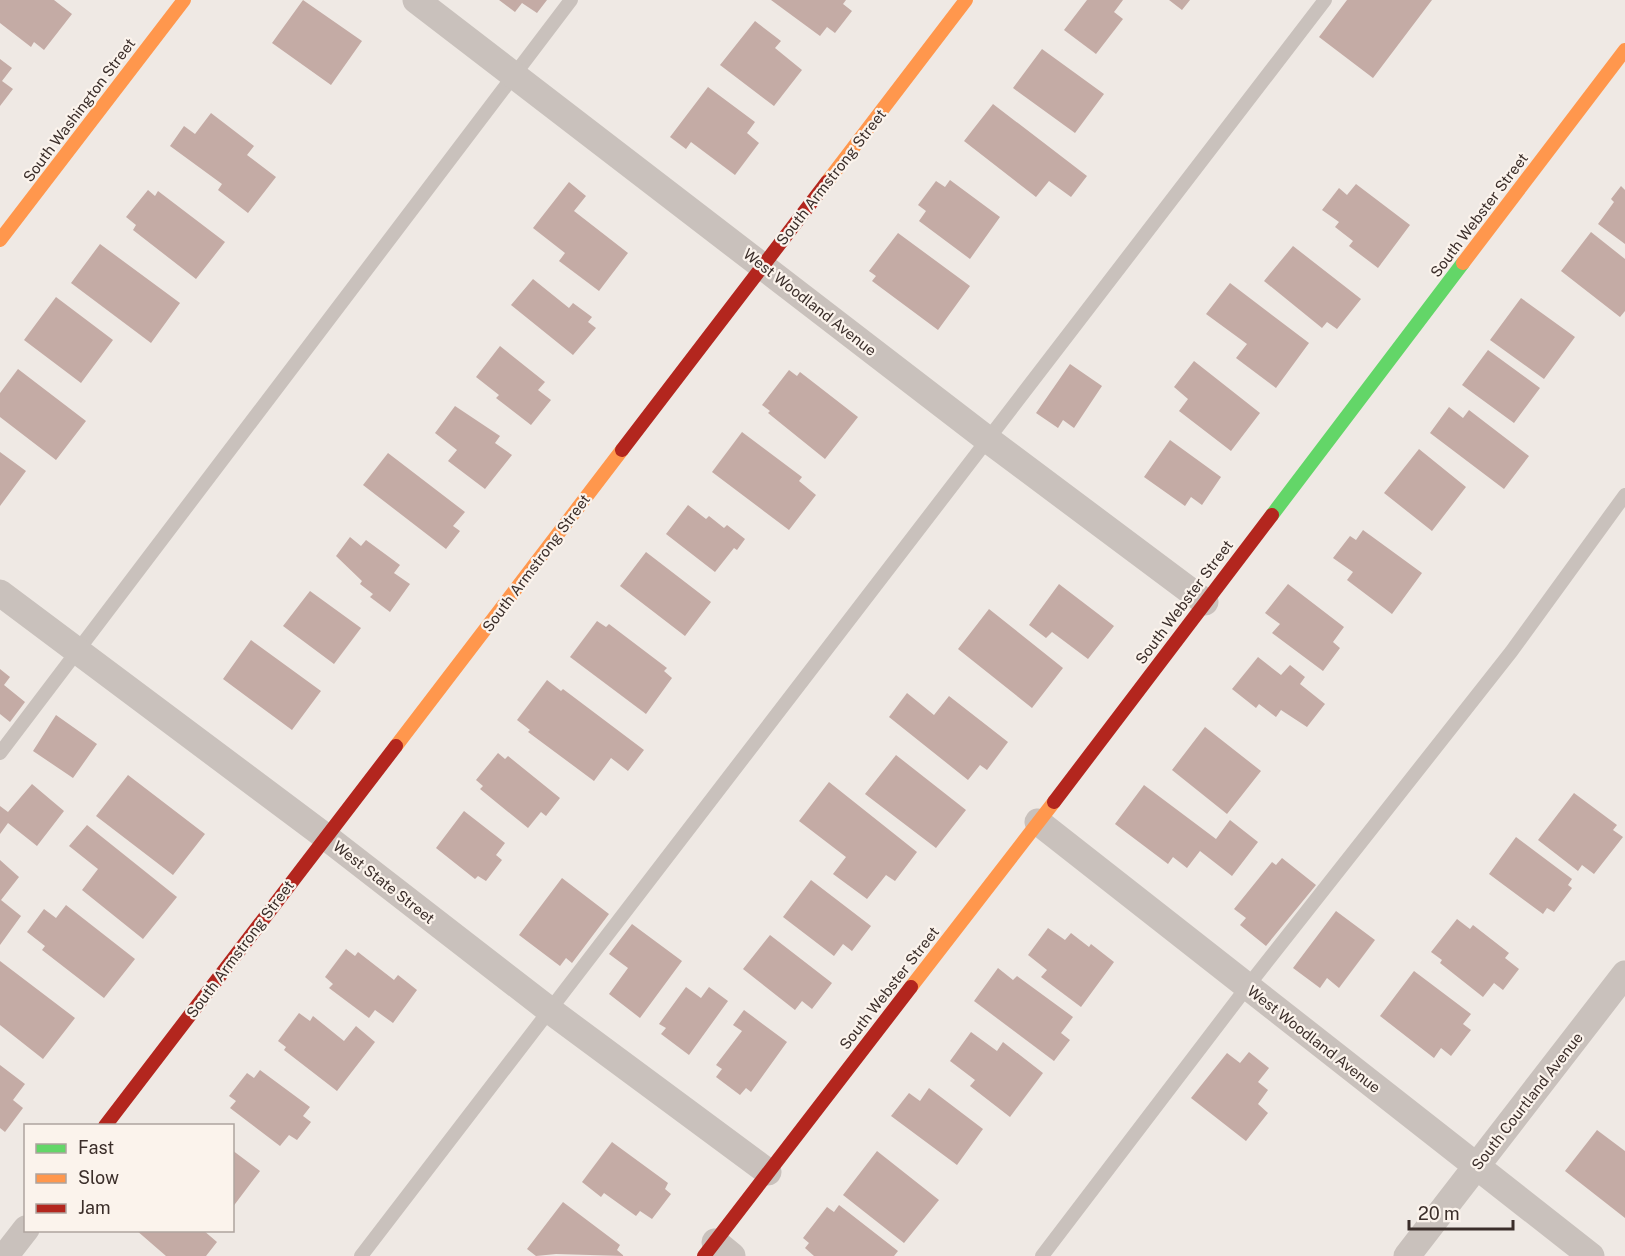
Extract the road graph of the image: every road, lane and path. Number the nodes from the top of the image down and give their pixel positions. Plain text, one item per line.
1 (184, 0) edge
2 (416, 0) edge
3 (571, 0) edge
4 (966, 0) edge
5 (1325, 0) edge
6 (1625, 50) edge
7 (514, 75) junction
8 (0, 240) edge
9 (763, 265) junction
10 (987, 439) junction
11 (1625, 495) edge
12 (0, 593) edge
13 (1205, 602) junction
14 (77, 652) junction
15 (0, 753) edge
16 (1038, 822) junction
17 (326, 837) junction
18 (1625, 974) edge
19 (1247, 987) junction
20 (548, 1009) junction
21 (106, 1124) edge
22 (1476, 1167) junction
23 (768, 1172) junction
24 (24, 1232) edge
25 (717, 1251) edge
26 (5, 1256) edge
27 (361, 1256) edge
28 (1042, 1256) edge
29 (1407, 1256) edge
30 (1591, 1256) edge

1 - 8 street, South Washington Street
2 - 7 street, West Woodland Avenue
3 - 7 lane
4 - 9 street, South Armstrong Street
5 - 10 lane
6 - 13 street, South Webster Street
7 - 9 street, West Woodland Avenue
7 - 14 lane
9 - 10 street, West Woodland Avenue
9 - 17 street, South Armstrong Street
10 - 13 street, West Woodland Avenue
10 - 20 lane
11 - 19 lane
12 - 14 street, West State Street
13 - 16 street, South Webster Street
14 - 15 lane
14 - 17 street, West State Street
16 - 19 street, West Woodland Avenue
16 - 23 street, South Webster Street
17 - 20 street, West State Street
17 - 21 street, South Armstrong Street
18 - 22 street, South Courtland Avenue
19 - 22 street, West Woodland Avenue
19 - 28 lane
20 - 23 street, West State Street
20 - 27 lane
22 - 29 street, South Courtland Avenue
22 - 30 street, West Woodland Avenue
23 - 25 street, South Webster Street
24 - 26 street

